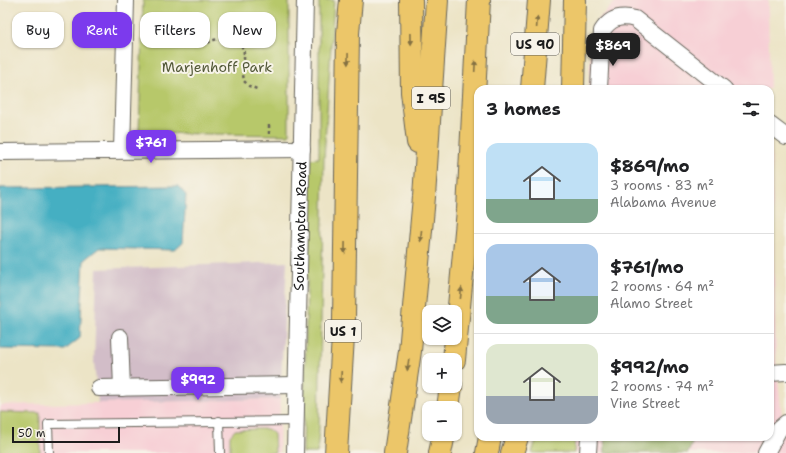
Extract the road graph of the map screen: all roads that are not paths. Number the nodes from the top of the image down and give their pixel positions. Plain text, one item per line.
1 (126, 0) edge
2 (305, 0) edge
3 (411, 0) edge
4 (436, 0) edge
5 (479, 0) edge
6 (538, 0) edge
7 (351, 2) edge
8 (576, 2) edge
9 (475, 85) edge
10 (532, 85) edge
11 (573, 85) edge
12 (599, 85) edge
13 (719, 85) edge
14 (474, 95) edge
15 (774, 128) edge
16 (786, 137) edge
17 (302, 149) junction
18 (122, 150) junction
19 (0, 152) edge
20 (424, 197) junction
21 (120, 337) dead end
22 (455, 353) edge
23 (774, 372) edge
24 (786, 372) edge
25 (296, 385) junction
26 (99, 388) dead end
27 (122, 388) junction
28 (219, 421) junction
29 (296, 421) junction
30 (786, 423) edge
31 (774, 438) edge
32 (443, 441) edge
33 (489, 441) edge
34 (516, 441) edge
35 (589, 441) edge
36 (772, 441) edge
37 (49, 453) edge
38 (220, 453) edge
39 (295, 453) edge
40 (336, 453) edge
41 (395, 453) edge
42 (440, 453) edge
43 (487, 453) edge
44 (512, 453) edge
45 (588, 453) edge
46 (766, 453) edge

1 - 18 street
2 - 17 street, Southampton Road
3 -> 20 highway
4 - 20 highway, I 95
9 -> 5 highway
10 -> 6 highway, US 90
7 -> 40 highway, US 1
8 - 11 highway
12 - 13 street
22 -> 14 highway
15 - 16 street
17 - 18 street
17 - 25 street, Southampton Road
18 - 19 street
20 -> 41 highway, I 95
21 - 27 street
23 - 24 street
25 - 27 street
25 - 29 street, Southampton Road
26 - 27 street
28 - 29 lane
28 - 37 lane
28 - 38 lane
29 - 39 street, Southampton Road
30 - 31 street
32 - 42 highway
33 - 43 highway
34 - 44 highway
35 - 45 street
36 - 46 street

